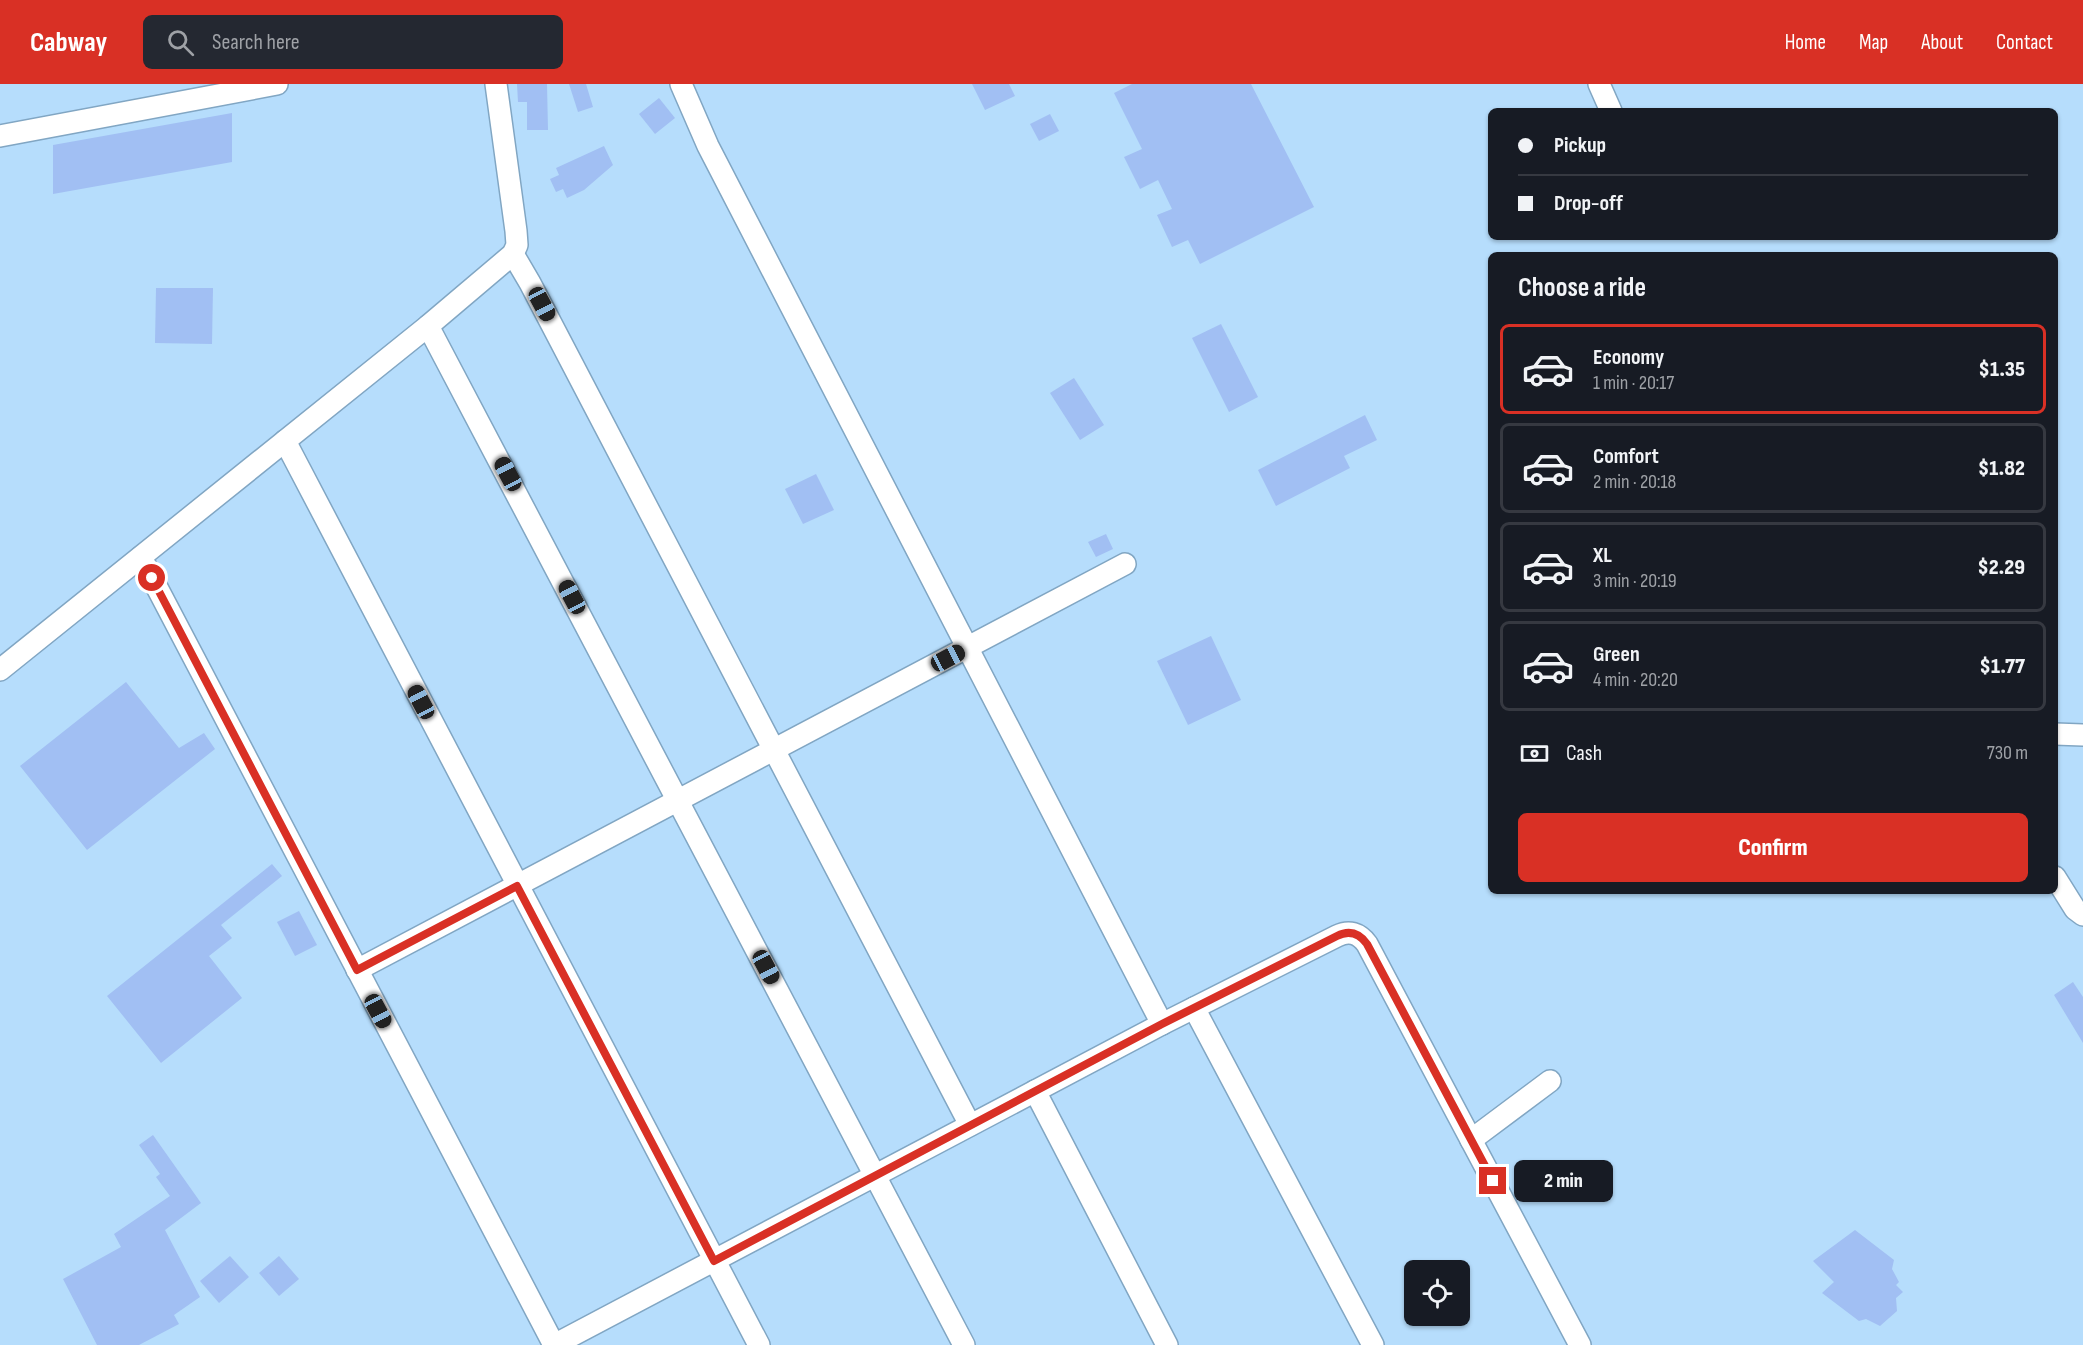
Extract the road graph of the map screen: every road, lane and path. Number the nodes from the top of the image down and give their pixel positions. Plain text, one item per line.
1 (277, 84) edge
2 (496, 84) edge
3 (681, 84) edge
4 (1599, 84) edge
5 (1610, 108) edge
6 (0, 136) edge
7 (513, 254) junction
8 (428, 326) junction
9 (285, 441) junction
10 (141, 557) junction
11 (1125, 564) dead end
12 (967, 648) junction
13 (0, 670) edge
14 (2058, 734) edge
15 (2083, 735) edge
16 (775, 750) junction
17 (679, 801) junction
18 (2058, 882) edge
19 (517, 886) junction
20 (2083, 915) edge
21 (357, 970) junction
22 (1194, 1008) junction
23 (1162, 1024) junction
24 (1550, 1081) dead end
25 (1035, 1091) junction
26 (970, 1125) junction
27 (1471, 1140) junction
28 (875, 1176) junction
29 (714, 1261) junction
30 (554, 1345) edge
31 (759, 1345) edge
32 (964, 1345) edge
33 (1167, 1345) edge
34 (1373, 1345) edge
35 (1580, 1345) edge

1 - 6 street
2 - 7 street
3 - 12 street
4 - 5 street
7 - 8 street
7 - 16 street
8 - 9 street
8 - 17 street
9 - 10 street
9 - 19 street
10 - 13 street
10 - 21 street
11 - 12 street
12 - 16 street
12 - 23 street
14 - 15 street
16 - 17 street
16 - 26 street
17 - 19 street
17 - 28 street
18 - 20 street
19 - 21 street
19 - 29 street
21 - 30 street
22 - 23 street
22 - 27 street
22 - 34 street
23 - 25 street
24 - 27 street
25 - 26 street
25 - 33 street
26 - 28 street
27 - 35 street
28 - 29 street
28 - 32 street
29 - 30 street
29 - 31 street

